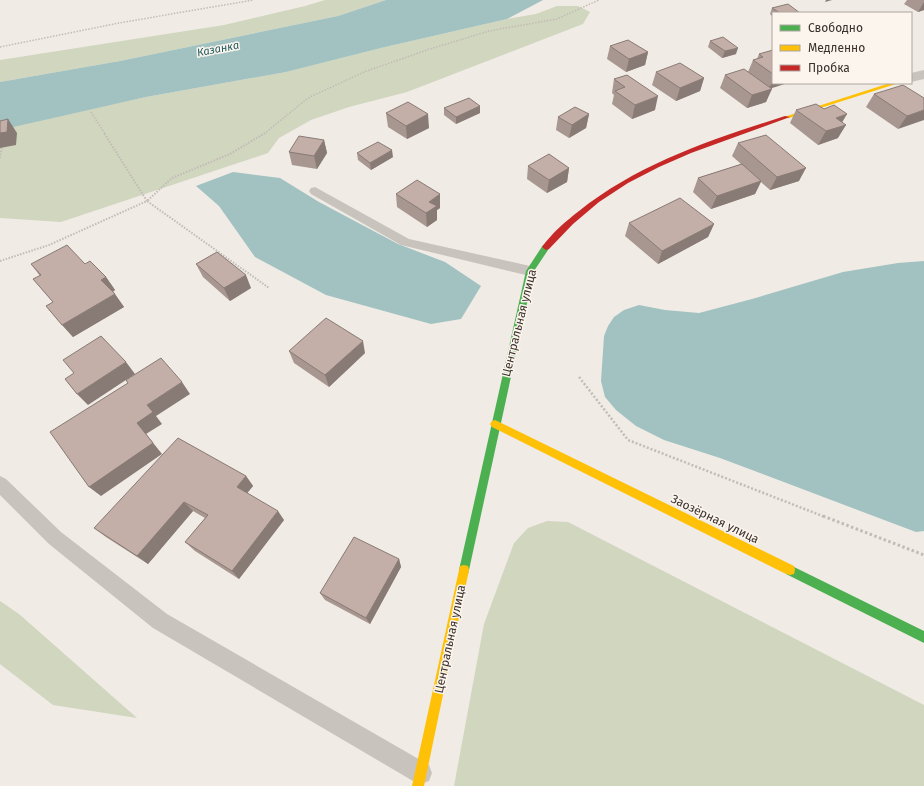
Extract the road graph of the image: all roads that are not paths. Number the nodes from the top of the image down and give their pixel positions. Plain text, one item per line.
1 (924, 74) edge
2 (912, 78) edge
3 (893, 84) edge
4 (315, 191) dead end
5 (530, 270) junction
6 (495, 424) junction
7 (0, 484) edge
8 (924, 637) edge
9 (420, 780) edge

1 - 2 street
3 - 5 street, Центральная улица
4 - 5 lane
5 - 6 street, Центральная улица
6 - 8 street, Заозёрная улица
6 - 9 street, Центральная улица
7 - 9 lane

